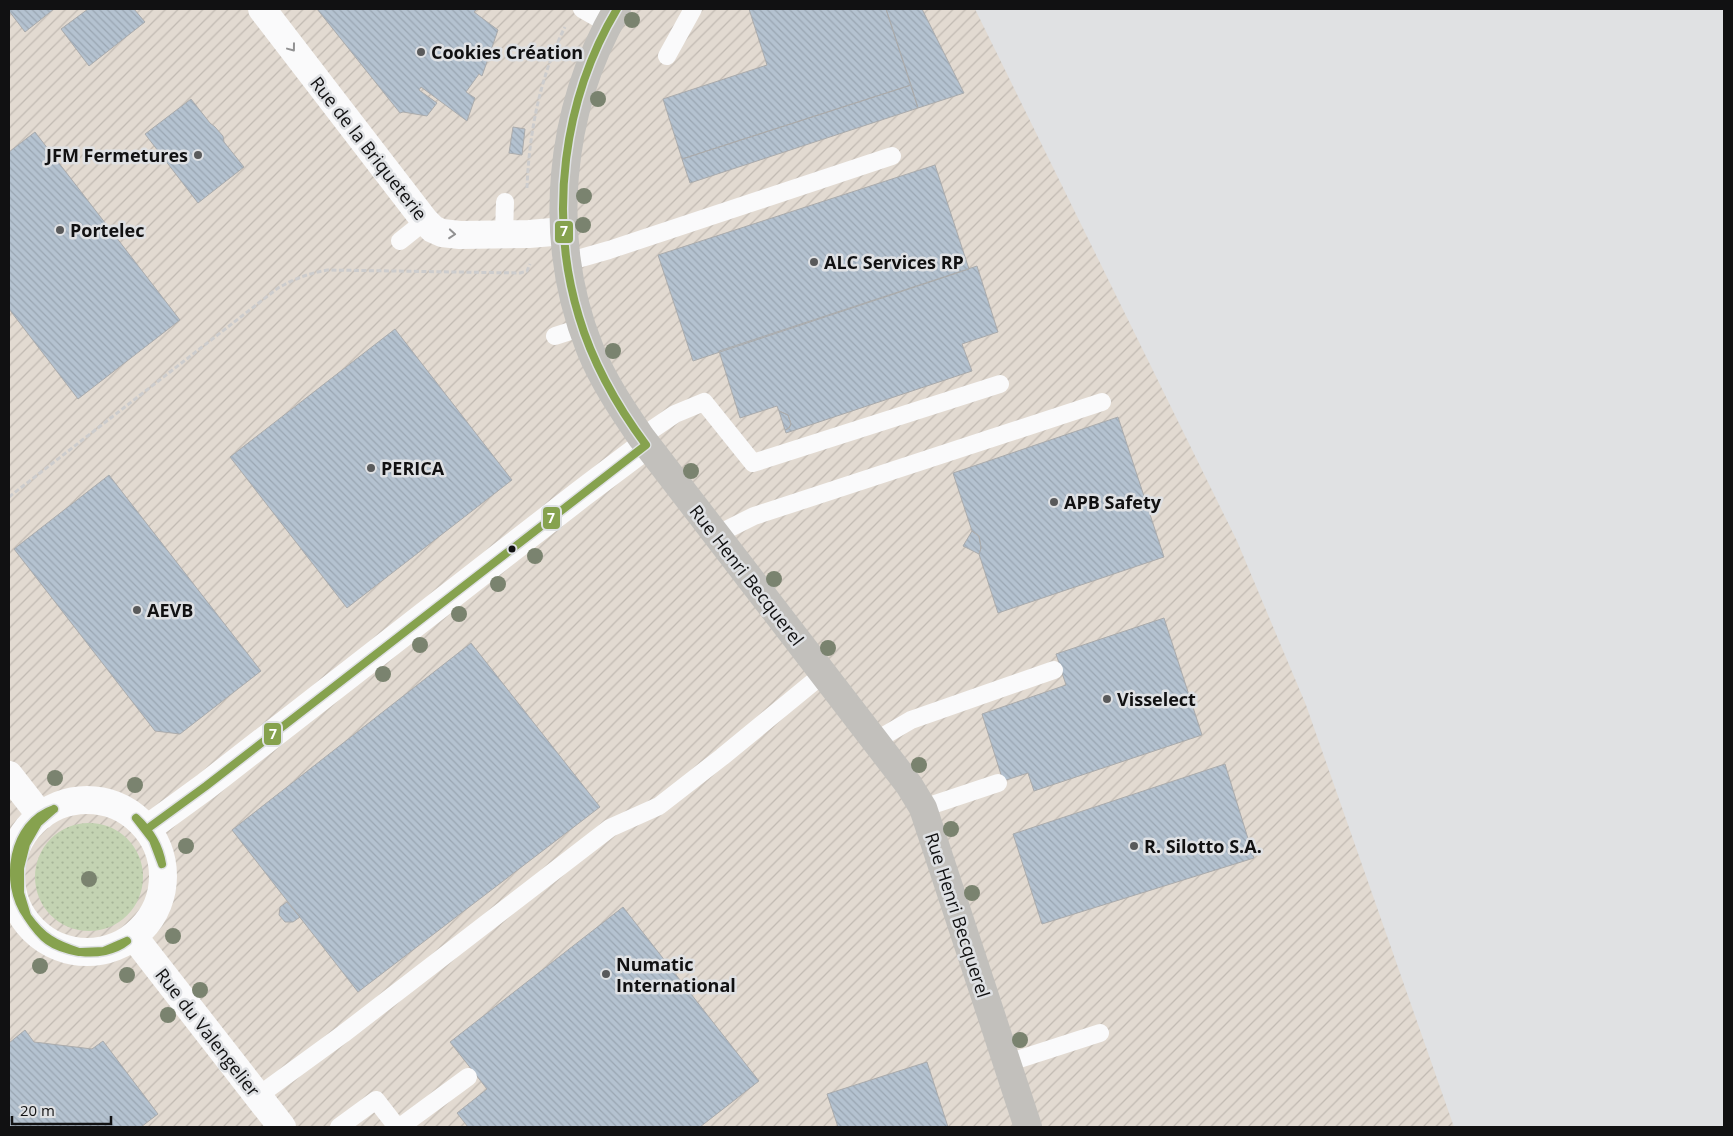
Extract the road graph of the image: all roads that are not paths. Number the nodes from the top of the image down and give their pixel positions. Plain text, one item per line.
1 (262, 9) edge
2 (582, 9) edge
3 (693, 9) edge
4 (612, 16) edge
5 (667, 56) dead end
6 (892, 156) dead end
7 (505, 202) dead end
8 (425, 221) junction
9 (564, 231) junction
10 (517, 234) junction
11 (400, 241) dead end
12 (567, 262) junction
13 (583, 326) junction
14 (555, 336) dead end
15 (1000, 384) dead end
16 (1102, 402) dead end
17 (644, 441) junction
18 (716, 535) junction
19 (1054, 670) dead end
20 (824, 674) junction
21 (875, 741) junction
22 (9, 775) edge
23 (998, 783) dead end
24 (923, 808) junction
25 (41, 816) junction
26 (147, 829) junction
27 (18, 931) edge
28 (134, 937) junction
29 (1100, 1034) dead end
30 (1007, 1063) junction
31 (468, 1077) dead end
32 (258, 1096) junction
33 (282, 1127) edge
34 (339, 1127) edge
35 (398, 1127) edge
36 (1028, 1127) edge

1 -> 8 street, Rue de la Briqueterie
2 - 4 lane
3 - 5 lane
4 - 9 street, Rue Henri Becquerel
6 - 12 lane
7 - 10 lane
8 -> 10 street, Rue de la Briqueterie
8 - 11 lane
9 - 10 street, Rue de la Briqueterie
9 - 12 street, Rue Henri Becquerel
12 - 13 street, Rue Henri Becquerel
13 - 14 lane
13 - 17 street, Rue Henri Becquerel
15 - 17 lane
16 - 18 lane
17 - 18 street, Rue Henri Becquerel
17 - 26 street
18 - 20 street, Rue Henri Becquerel
19 - 21 lane
20 - 21 street, Rue Henri Becquerel
20 - 32 lane
21 - 24 street, Rue Henri Becquerel
22 - 25 street
23 - 24 lane
24 - 30 street, Rue Henri Becquerel
25 - 26 street
25 - 27 street
26 - 28 street
27 - 28 street
28 - 32 street, Rue du Valengelier
29 - 30 lane
30 - 36 street, Rue Henri Becquerel
31 - 35 lane
32 - 33 street, Rue du Valengelier
34 - 35 lane

